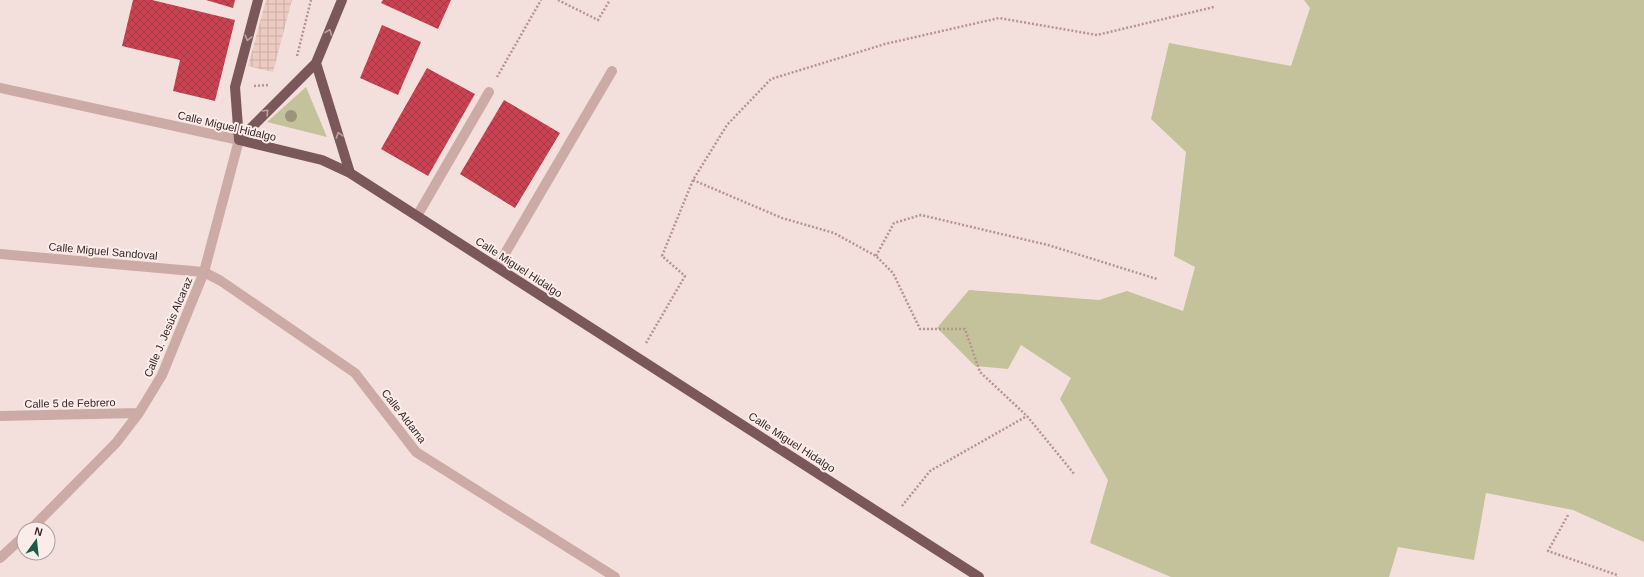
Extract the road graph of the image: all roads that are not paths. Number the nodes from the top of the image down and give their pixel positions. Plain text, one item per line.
1 (258, 0) edge
2 (342, 0) edge
3 (316, 64) junction
4 (612, 71) dead end
5 (0, 88) edge
6 (489, 92) road end
7 (239, 140) junction
8 (350, 172) junction
9 (417, 216) junction
10 (0, 254) edge
11 (497, 267) junction
12 (204, 272) junction
13 (139, 414) junction
14 (0, 416) edge
15 (39, 521) edge
16 (16, 543) edge
17 (0, 558) edge
18 (615, 577) edge
19 (979, 577) edge

1 -> 7 main road, Calle J. Jesús Alcaraz
3 -> 2 main road
7 -> 3 main road
8 -> 3 main road
4 - 11 street
5 - 7 street, Calle Miguel Hidalgo
6 - 9 street
7 - 8 main road, Calle Miguel Hidalgo
7 - 12 street, Calle J. Jesús Alcaraz
8 - 9 main road, Calle Miguel Hidalgo
9 - 11 main road, Calle Miguel Hidalgo
10 - 12 street, Calle Miguel Sandoval
11 - 19 main road, Calle Miguel Hidalgo
12 - 13 street, Calle J. Jesús Alcaraz
12 - 18 street, Calle Aldama
13 - 14 street, Calle 5 de Febrero
13 - 15 street, Calle J. Jesús Alcaraz
16 - 17 street

